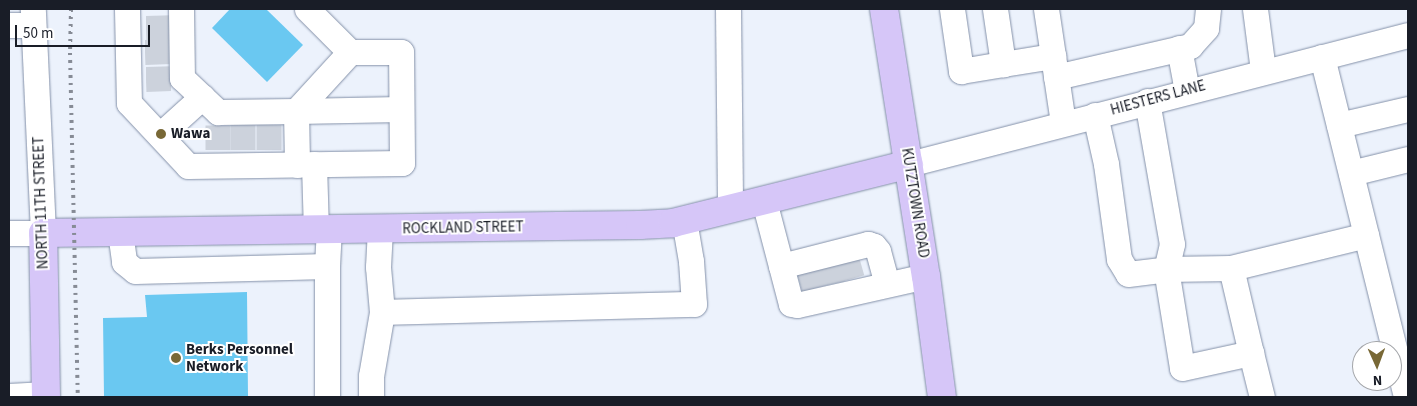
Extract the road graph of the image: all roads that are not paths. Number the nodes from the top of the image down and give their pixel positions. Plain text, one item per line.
1 (307, 9) edge
2 (728, 9) edge
3 (884, 9) edge
4 (952, 9) edge
5 (995, 9) edge
6 (1046, 9) edge
7 (1208, 9) edge
8 (1255, 9) edge
9 (33, 17) edge
10 (9, 25) edge
11 (177, 33) edge
12 (135, 34) edge
13 (1408, 35) edge
14 (1179, 48) junction
15 (350, 52) junction
16 (1322, 56) junction
17 (1002, 64) junction
18 (1054, 66) junction
19 (1263, 72) junction
20 (1187, 91) junction
21 (1147, 101) junction
22 (1408, 108) edge
23 (401, 109) junction
24 (213, 111) junction
25 (296, 111) junction
26 (1096, 115) junction
27 (1062, 123) junction
28 (1339, 125) junction
29 (160, 135) junction
30 (1408, 159) edge
31 (305, 164) junction
32 (909, 164) junction
33 (1350, 173) junction
34 (764, 201) junction
35 (730, 209) junction
36 (684, 220) junction
37 (380, 229) junction
38 (323, 230) junction
39 (120, 232) junction
40 (9, 233) edge
41 (43, 233) junction
42 (1366, 235) junction
43 (326, 266) junction
44 (781, 266) junction
45 (1231, 268) junction
46 (1166, 269) junction
47 (843, 273) junction
48 (926, 276) junction
49 (382, 312) junction
50 (1397, 314) edge
51 (1251, 353) junction
52 (9, 396) edge
53 (46, 396) edge
54 (327, 397) edge
55 (371, 397) edge
56 (942, 397) edge
57 (1262, 397) edge
58 (1406, 397) edge

1 - 15 street
2 - 35 street
3 - 32 main road, KUTZTOWN ROAD
4 - 17 street
5 - 17 street
6 - 18 street
7 - 14 street
8 - 19 street
9 - 10 street
9 - 41 street, NORTH 11TH STREET
11 - 24 street
12 - 29 street
13 - 16 street, HIESTERS LANE
14 - 18 street
14 - 20 street
15 - 23 street
15 - 25 street
16 - 19 street, HIESTERS LANE
16 - 28 street
17 - 18 street
18 - 27 street
19 - 20 street, HIESTERS LANE
20 - 21 street, HIESTERS LANE
21 - 26 street, HIESTERS LANE
21 - 46 street
22 - 28 street
23 - 25 street
23 - 31 street
24 - 25 street
24 - 29 street
25 - 31 street
26 - 27 street, HIESTERS LANE
26 - 46 street
27 - 32 street, HIESTERS LANE
28 - 33 street
29 - 31 street
30 - 33 street
31 - 38 street
32 - 34 main road, ROCKLAND STREET
32 - 48 main road, KUTZTOWN ROAD
33 - 42 street
34 - 35 main road, ROCKLAND STREET
34 - 44 street
35 - 36 main road, ROCKLAND STREET
36 - 37 main road, ROCKLAND STREET
36 - 49 street
37 - 38 main road, ROCKLAND STREET
37 - 49 street
38 - 39 main road, ROCKLAND STREET
38 - 43 street
39 - 41 main road, ROCKLAND STREET
39 - 43 street
40 - 41 street, ROCKLAND STREET
41 - 53 main road, NORTH 11TH STREET
42 - 45 street
42 - 50 street
43 - 54 street
44 - 47 street
44 - 47 street
45 - 46 street
45 - 51 street
46 - 51 street
47 - 48 street
48 - 56 main road, KUTZTOWN ROAD
49 - 55 street
50 - 58 street
51 - 57 street
52 - 53 street

